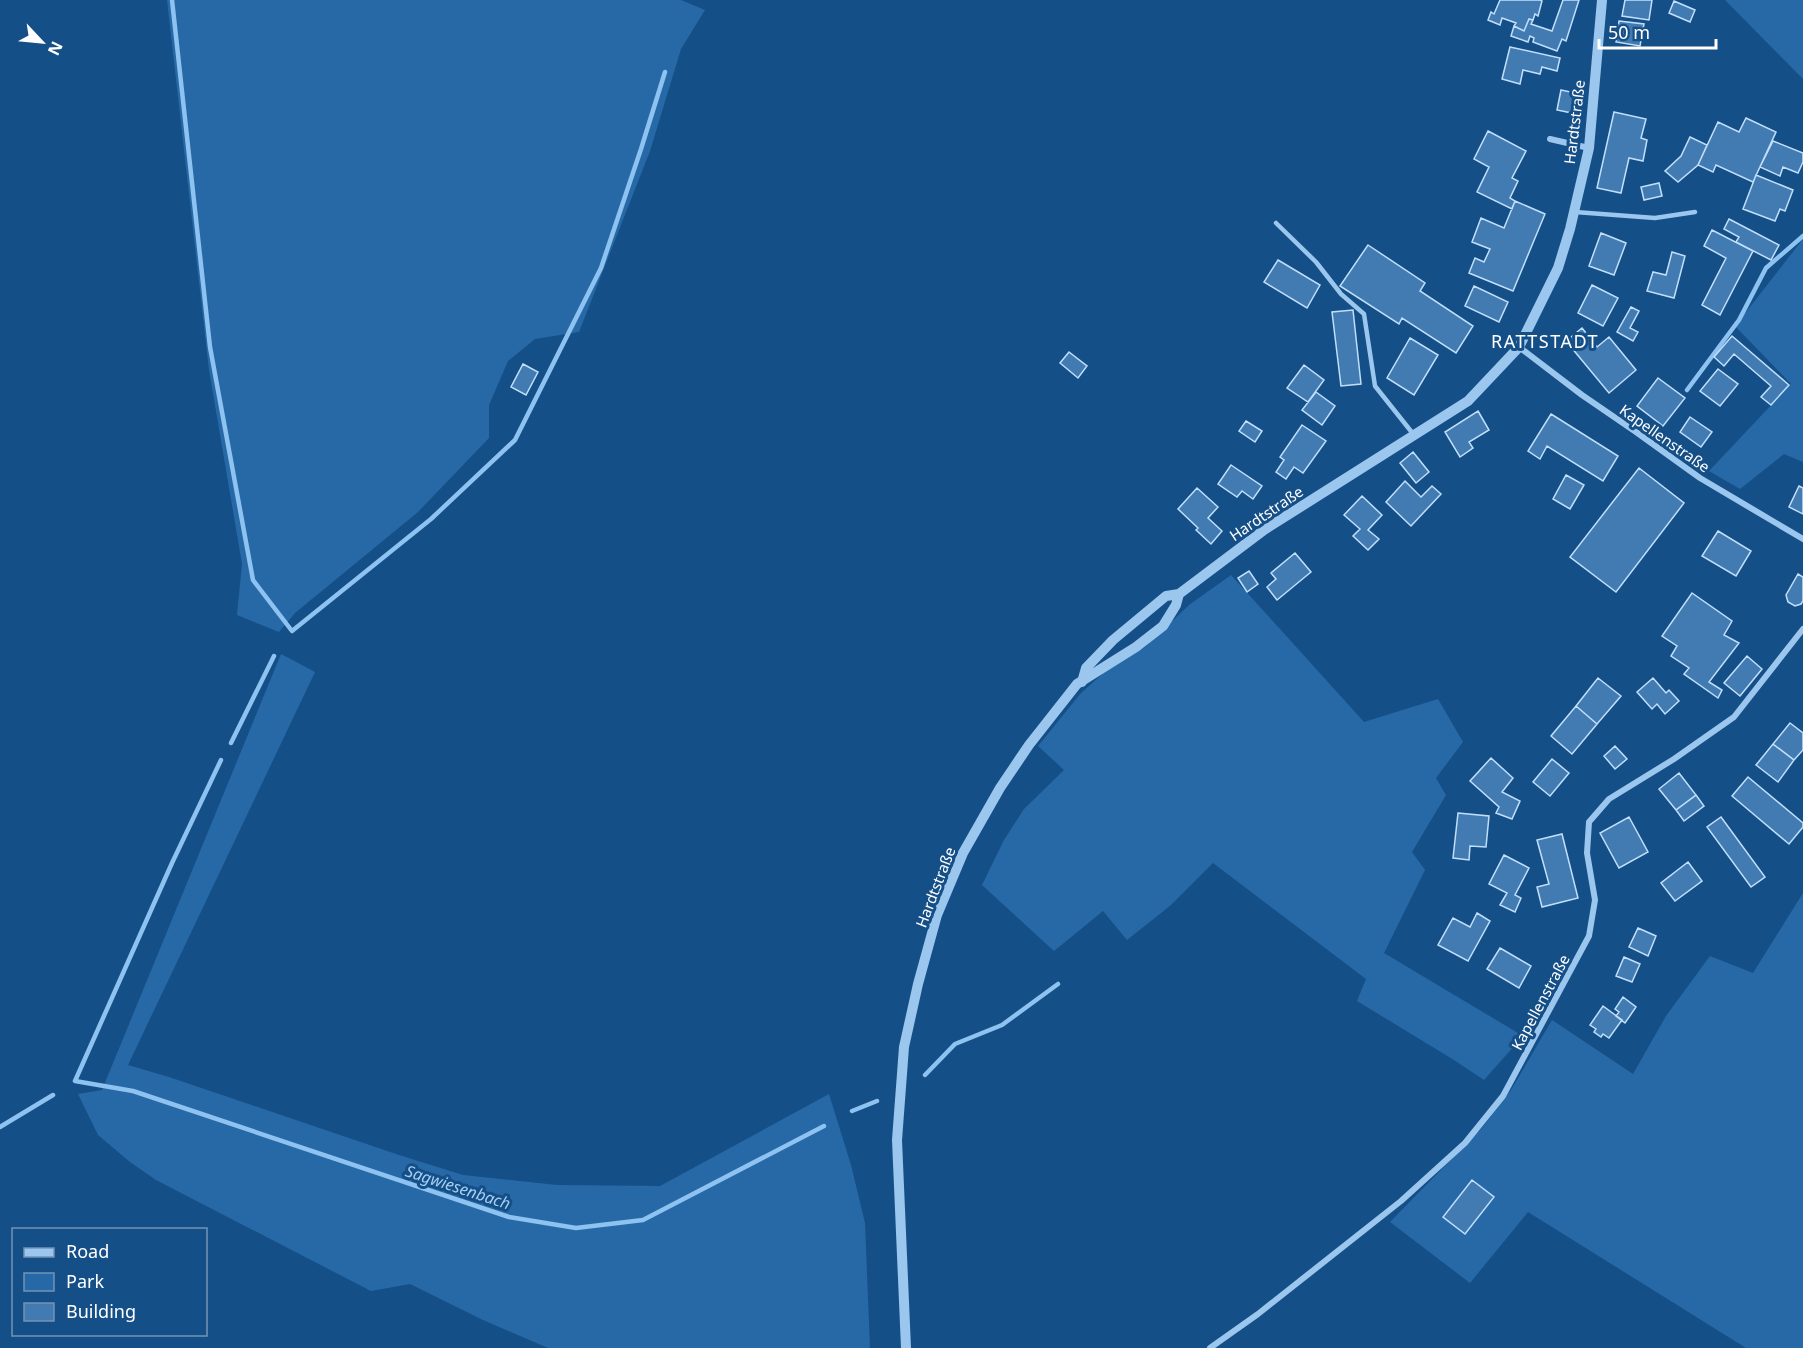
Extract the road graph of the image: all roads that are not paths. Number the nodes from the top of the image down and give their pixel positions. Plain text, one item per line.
1 (1602, 0) edge
2 (1550, 139) dead end
3 (1589, 148) junction
4 (1574, 212) junction
5 (1695, 212) dead end
6 (1276, 223) dead end
7 (1519, 347) junction
8 (1414, 435) junction
9 (1803, 539) edge
10 (1179, 594) junction
11 (1803, 629) edge
12 (1082, 682) junction
13 (906, 1348) edge
14 (1210, 1348) edge

1 - 3 street, Hardtstraße
2 - 3 street
3 - 4 street, Hardtstraße
4 - 5 lane
4 - 7 street, Hardtstraße
6 - 8 lane
7 - 8 street, Hardtstraße
7 - 9 street, Kapellenstraße
8 - 10 street, Hardtstraße
10 - 12 street, Hardtstraße
10 - 12 street
11 - 14 street, Kapellenstraße
12 - 13 street, Hardtstraße

